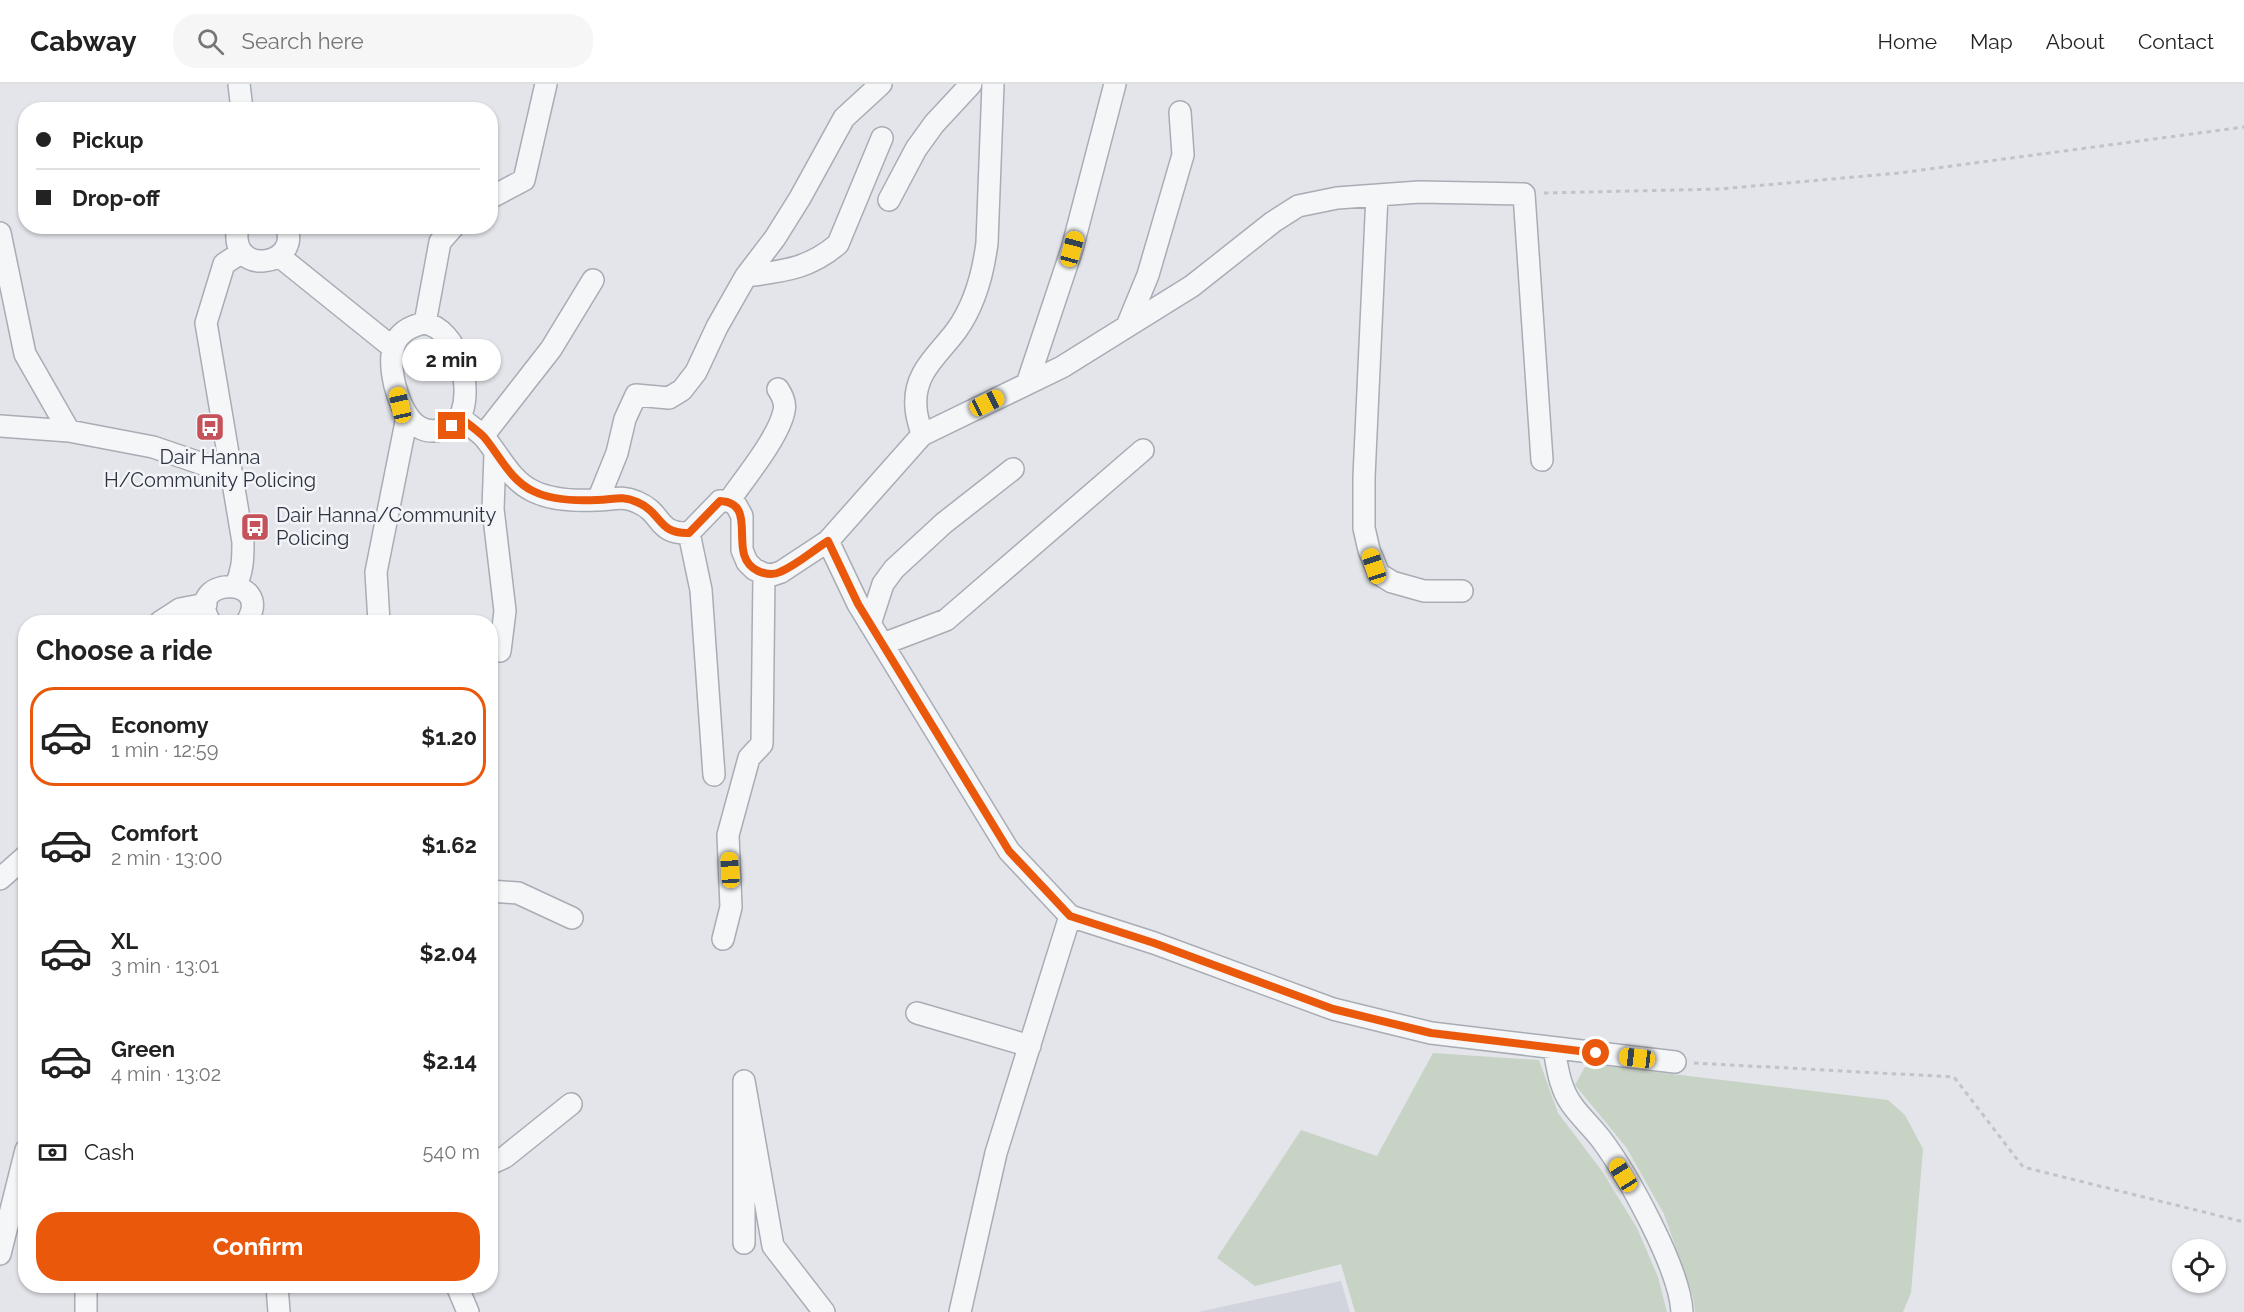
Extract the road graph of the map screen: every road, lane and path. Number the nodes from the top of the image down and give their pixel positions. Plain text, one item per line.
1 (239, 84) edge
2 (546, 84) edge
3 (881, 84) edge
4 (971, 84) edge
5 (993, 84) edge
6 (1115, 84) edge
7 (241, 102) edge
8 (1180, 112) dead end
9 (2244, 127) edge
10 (882, 138) dead end
11 (498, 194) edge
12 (1524, 194) junction
13 (1377, 195) junction
14 (889, 200) dead end
15 (0, 233) edge
16 (236, 234) edge
17 (287, 234) edge
18 (447, 234) edge
19 (242, 252) junction
20 (279, 256) junction
21 (746, 276) junction
22 (593, 280) dead end
23 (425, 322) junction
24 (1127, 326) junction
25 (392, 347) junction
26 (1027, 384) junction
27 (778, 389) dead end
28 (407, 417) junction
29 (459, 417) junction
30 (0, 426) edge
31 (69, 431) junction
32 (922, 435) junction
33 (483, 436) junction
34 (1143, 450) dead end
35 (495, 454) junction
36 (1542, 460) dead end
37 (1013, 469) dead end
38 (232, 474) junction
39 (598, 500) junction
40 (729, 501) junction
41 (689, 533) junction
42 (828, 541) junction
43 (764, 574) junction
44 (235, 586) junction
45 (1462, 591) dead end
46 (208, 613) edge
47 (171, 615) edge
48 (250, 615) edge
49 (379, 615) edge
50 (870, 624) junction
51 (883, 644) junction
52 (500, 651) dead end
53 (714, 775) dead end
54 (18, 863) edge
55 (0, 879) edge
56 (498, 892) edge
57 (1070, 916) junction
58 (572, 918) dead end
59 (723, 939) dead end
60 (917, 1013) dead end
61 (1030, 1046) junction
62 (1554, 1048) junction
63 (1675, 1062) joint
64 (571, 1104) dead end
65 (498, 1160) edge
66 (18, 1183) edge
67 (2244, 1222) edge
68 (744, 1243) dead end
69 (0, 1254) edge
70 (86, 1293) edge
71 (278, 1293) edge
72 (460, 1293) edge
73 (86, 1312) edge
74 (279, 1312) edge
75 (468, 1312) edge
76 (824, 1312) edge
77 (960, 1312) edge
78 (1682, 1312) edge

1 - 7 street
2 - 11 street
3 - 21 street
4 - 14 street
5 - 32 street
6 - 26 street
8 - 24 street
9 - 12 path
10 - 21 street
12 - 13 street
12 - 36 street
13 - 24 street
13 - 45 street
15 - 31 street
16 - 19 street
17 - 20 street
18 - 23 street
19 - 20 street
19 - 38 street
20 - 25 street
21 - 39 street
22 - 33 street
23 - 25 street
23 - 29 street
24 - 26 street
25 - 28 street
26 - 32 street
27 - 40 street
28 - 29 street
28 - 49 street
29 - 33 street
30 - 31 street
31 - 38 street
32 - 42 street
33 - 35 street
34 - 51 street
35 - 39 street
35 - 52 street
37 - 50 street
38 - 44 street
39 - 41 street
40 - 41 street
40 - 43 street
41 - 53 street
42 - 43 street
42 - 50 street
43 - 59 street
44 - 46 street
44 - 48 street
46 - 47 street
50 - 51 street
51 - 57 street
54 - 55 street
56 - 58 street
57 - 61 street
57 - 62 street
60 - 61 street
61 - 77 street
62 - 63 street
62 - 78 street
63 - 67 path
64 - 65 street
66 - 69 street
68 - 76 street
70 - 73 street
71 - 74 street
72 - 75 street

